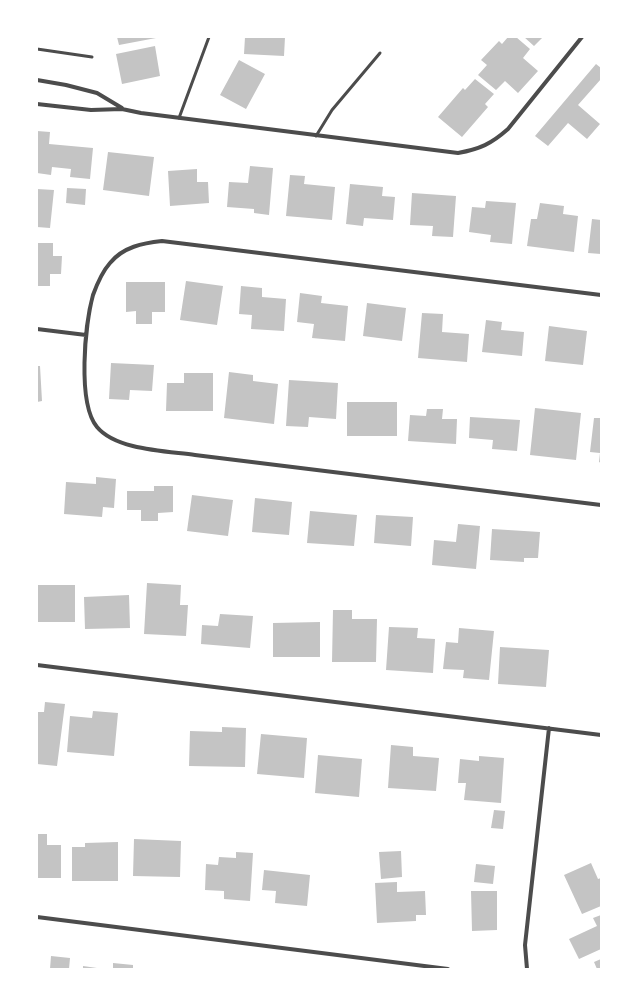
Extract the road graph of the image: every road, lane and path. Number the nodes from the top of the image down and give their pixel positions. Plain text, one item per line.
1 (209, 37) edge
2 (582, 37) edge
3 (37, 49) edge
4 (380, 53) dead end
5 (92, 57) dead end
6 (37, 80) edge
7 (37, 104) edge
8 (122, 109) junction
9 (179, 118) junction
10 (316, 136) junction
11 (601, 295) edge
12 (37, 329) edge
13 (86, 335) junction
14 (601, 505) edge
15 (37, 665) edge
16 (549, 728) junction
17 (601, 735) edge
18 (37, 917) edge
19 (448, 969) edge
20 (527, 969) edge

1 - 9 lane
2 - 10 street
3 - 5 lane
4 - 10 lane
6 - 8 street
7 - 8 street
8 - 9 street
9 - 10 street
11 - 13 street
12 - 13 street
13 - 14 street
15 - 16 street
16 - 17 street
16 - 20 street
18 - 19 street

